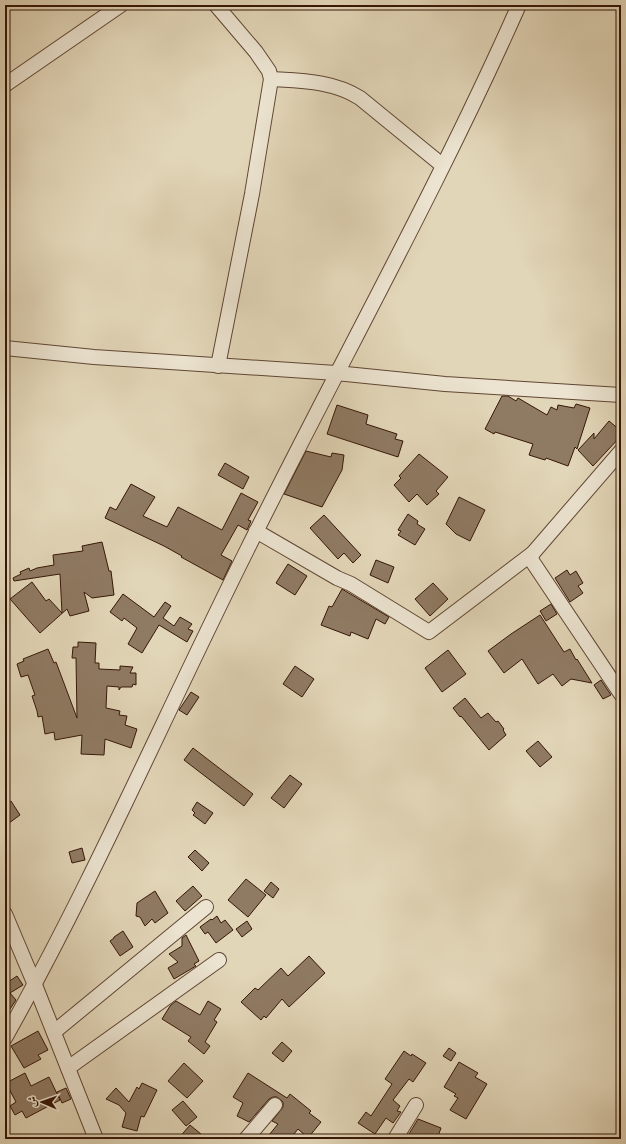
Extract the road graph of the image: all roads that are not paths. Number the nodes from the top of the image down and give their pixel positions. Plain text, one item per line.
1 (122, 5) edge
2 (216, 5) edge
3 (519, 5) edge
4 (271, 79) junction
5 (5, 85) edge
6 (442, 165) junction
7 (5, 348) edge
8 (218, 366) junction
9 (336, 373) junction
10 (621, 395) edge
11 (621, 451) edge
12 (256, 531) junction
13 (533, 553) junction
14 (621, 694) edge
15 (206, 907) dead end
16 (5, 914) edge
17 (219, 960) dead end
18 (35, 985) junction
19 (54, 1032) junction
20 (5, 1038) edge
21 (68, 1068) junction
22 (275, 1105) dead end
23 (416, 1105) dead end
24 (96, 1139) edge
25 (246, 1139) edge
26 (395, 1139) edge

1 - 5 street
2 - 4 street
3 - 6 street
4 - 6 street
4 - 8 street
6 - 9 street
7 - 8 street
8 - 9 street
9 - 10 street
9 - 12 street
11 - 13 street
12 - 13 street
12 - 18 street
13 - 14 street
15 - 19 street
16 - 18 street
17 - 21 street
18 - 19 street
18 - 20 street
19 - 21 street
21 - 24 street
22 - 25 street
23 - 26 street

